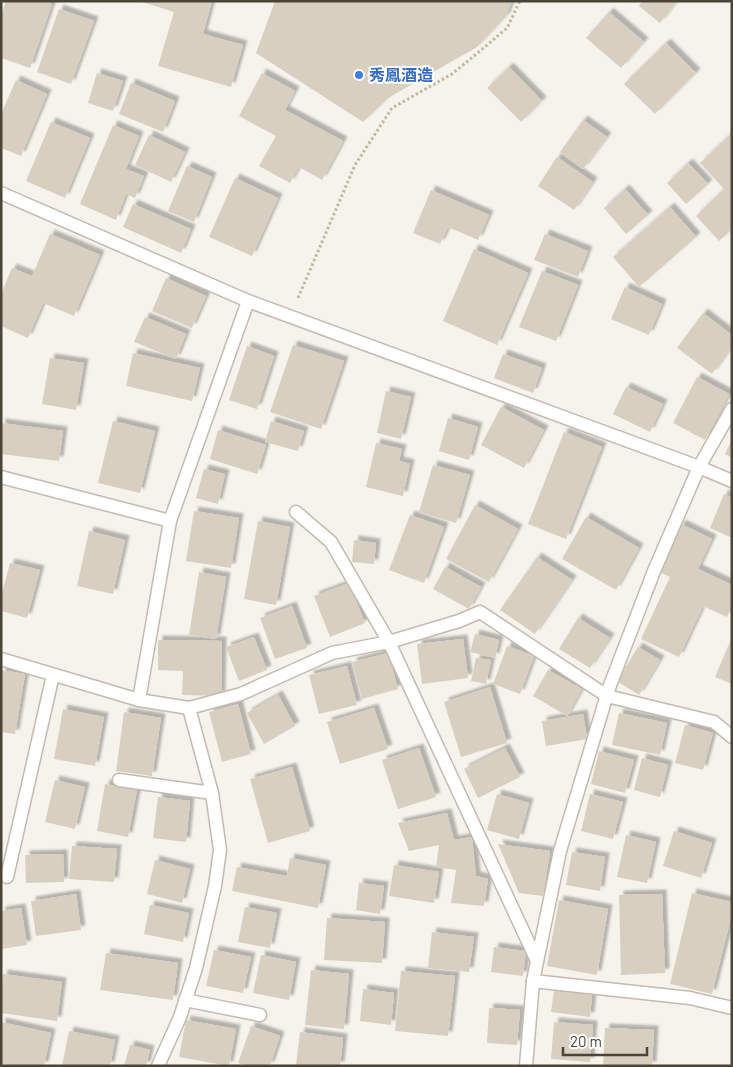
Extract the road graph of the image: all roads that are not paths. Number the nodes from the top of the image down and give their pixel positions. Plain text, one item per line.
1 (1, 193) edge
2 (248, 301) junction
3 (732, 409) edge
4 (699, 468) junction
5 (1, 477) edge
6 (732, 481) edge
7 (296, 512) dead end
8 (170, 521) junction
9 (389, 642) junction
10 (1, 659) edge
11 (54, 675) junction
12 (607, 696) junction
13 (139, 700) junction
14 (189, 708) junction
15 (732, 737) edge
16 (119, 780) dead end
17 (212, 793) junction
18 (7, 877) dead end
19 (537, 962) junction
20 (533, 981) junction
21 (185, 1000) junction
22 (732, 1008) edge
23 (260, 1015) dead end
24 (158, 1066) edge
25 (526, 1066) edge

1 - 2 lane
2 - 4 lane
2 - 8 lane
3 - 4 lane
4 - 6 lane
4 - 12 lane
5 - 8 lane
7 - 9 lane
8 - 13 lane
9 - 12 lane
9 - 14 lane
9 - 19 lane
10 - 11 lane
11 - 13 lane
11 - 18 lane
12 - 15 lane
12 - 19 lane
13 - 14 lane
14 - 17 lane
16 - 17 lane
17 - 21 lane
19 - 20 lane
20 - 22 lane
20 - 25 lane
21 - 23 lane
21 - 24 lane

